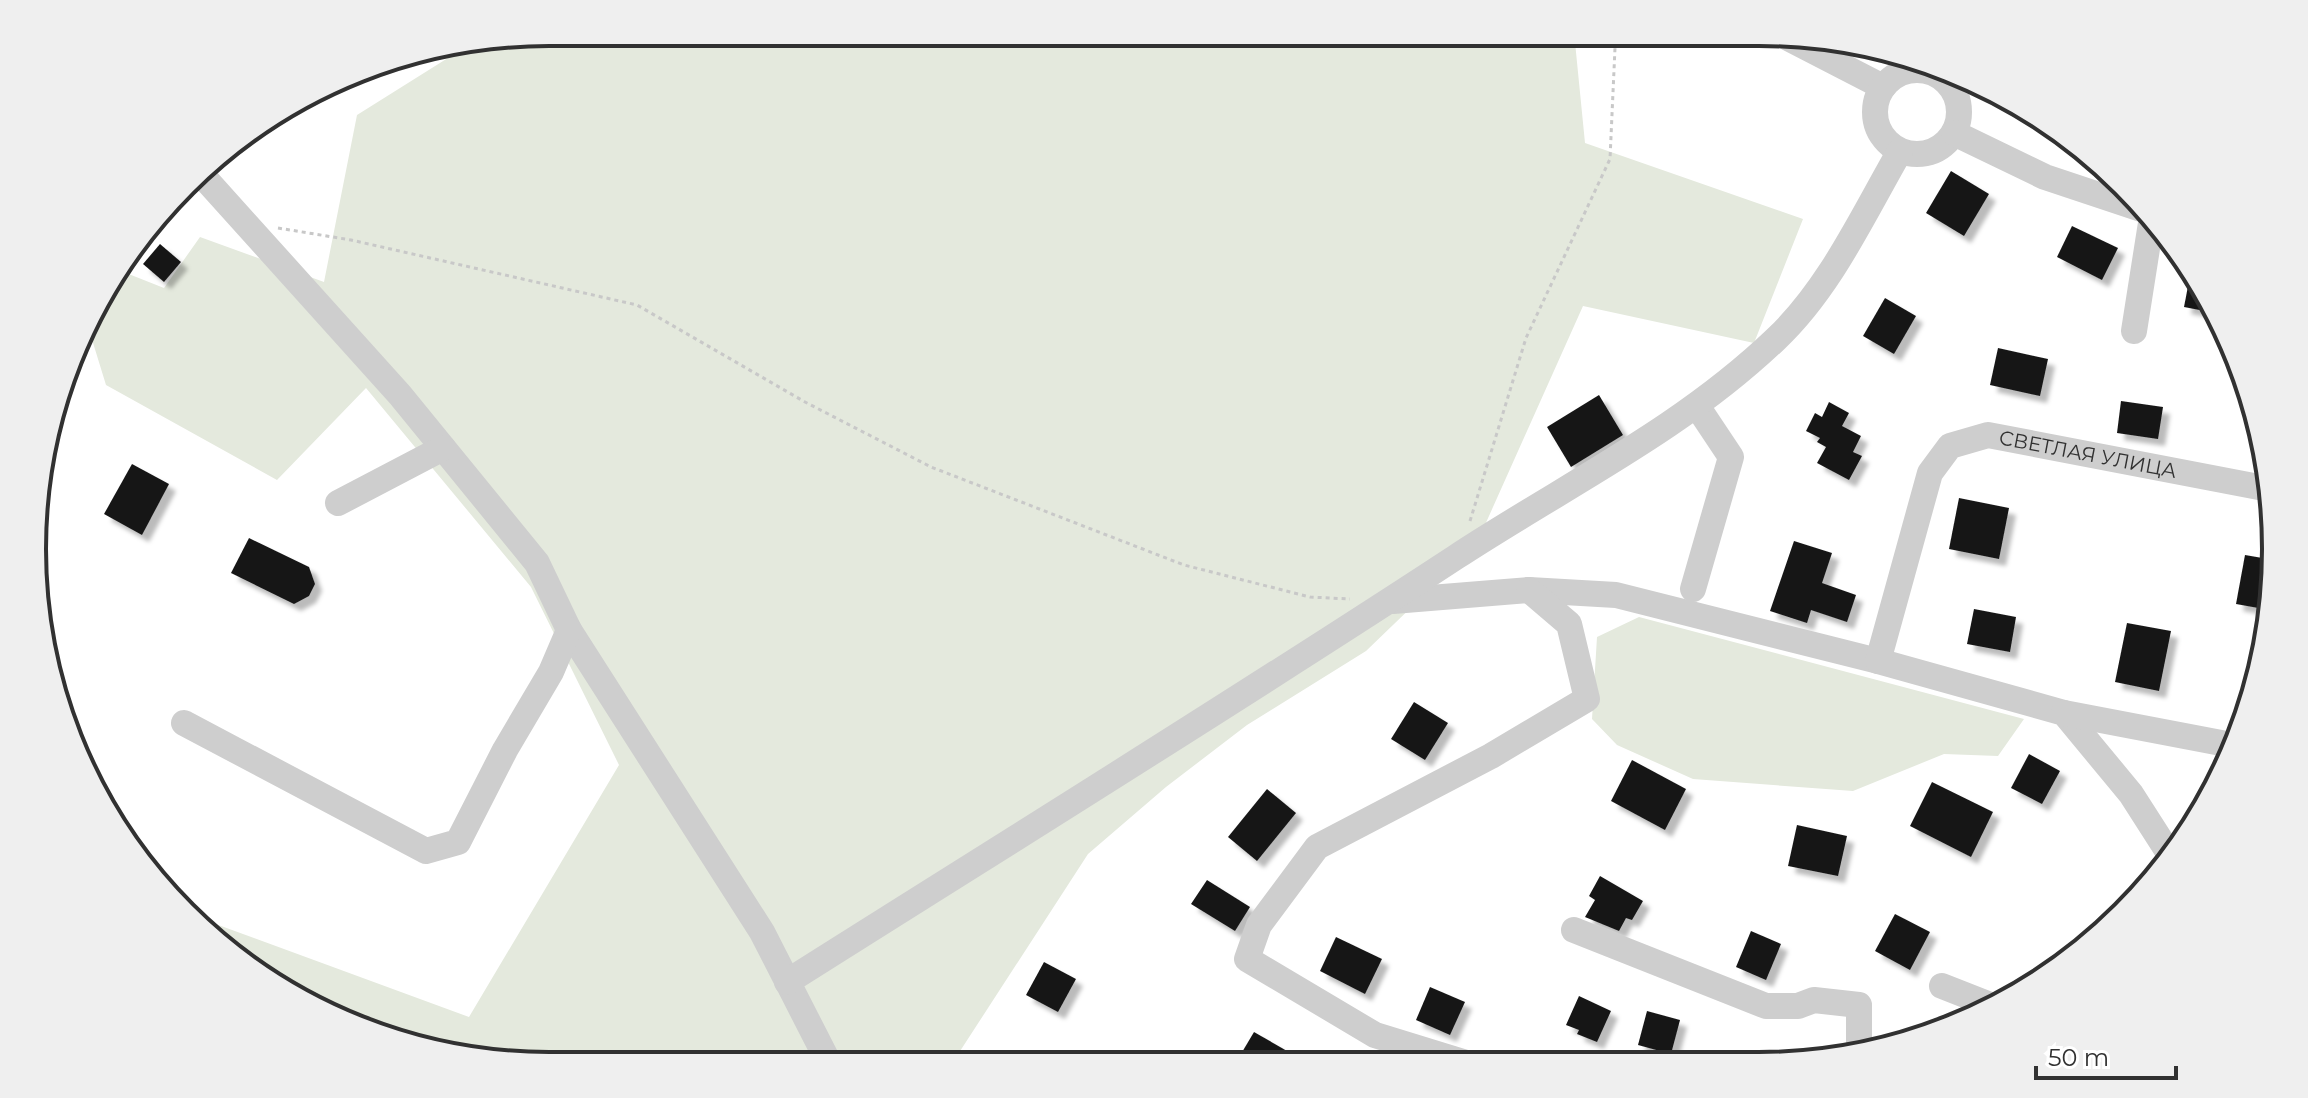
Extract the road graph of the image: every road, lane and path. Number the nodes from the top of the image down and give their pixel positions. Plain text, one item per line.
1 (1614, 46) edge
2 (1808, 48) edge
3 (1914, 71) edge
4 (1949, 83) edge
5 (1883, 87) junction
6 (1954, 133) junction
7 (1900, 151) junction
8 (207, 180) edge
9 (2125, 204) edge
10 (2150, 232) edge
11 (258, 237) junction
12 (2134, 331) dead end
13 (1697, 406) junction
14 (443, 448) junction
15 (2258, 487) edge
16 (338, 503) dead end
17 (1459, 555) junction
18 (1693, 589) dead end
19 (1529, 590) junction
20 (1390, 601) junction
21 (569, 630) junction
22 (1878, 661) junction
23 (2064, 713) junction
24 (184, 723) dead end
25 (2223, 743) edge
26 (2161, 851) edge
27 (1574, 930) dead end
28 (787, 982) junction
29 (1942, 986) dead end
30 (1979, 1001) edge
31 (1859, 1042) edge
32 (823, 1052) edge
33 (1430, 1052) edge

1 - 17 path
2 - 5 street
3 - 5 street
4 - 6 street
5 - 7 street
6 - 7 street
6 - 9 street
7 - 13 street
8 - 11 street
10 - 12 street
11 - 14 street
11 - 20 path
13 - 17 street
13 - 18 street
14 - 16 street
14 - 21 street
15 - 22 street, СВЕТЛАЯ УЛИЦА
17 - 20 street
19 - 20 street
19 - 22 street
19 - 33 street
20 - 28 street
21 - 24 street
21 - 28 street
22 - 23 street
23 - 25 street
23 - 26 street
27 - 31 street
28 - 32 street
29 - 30 street

